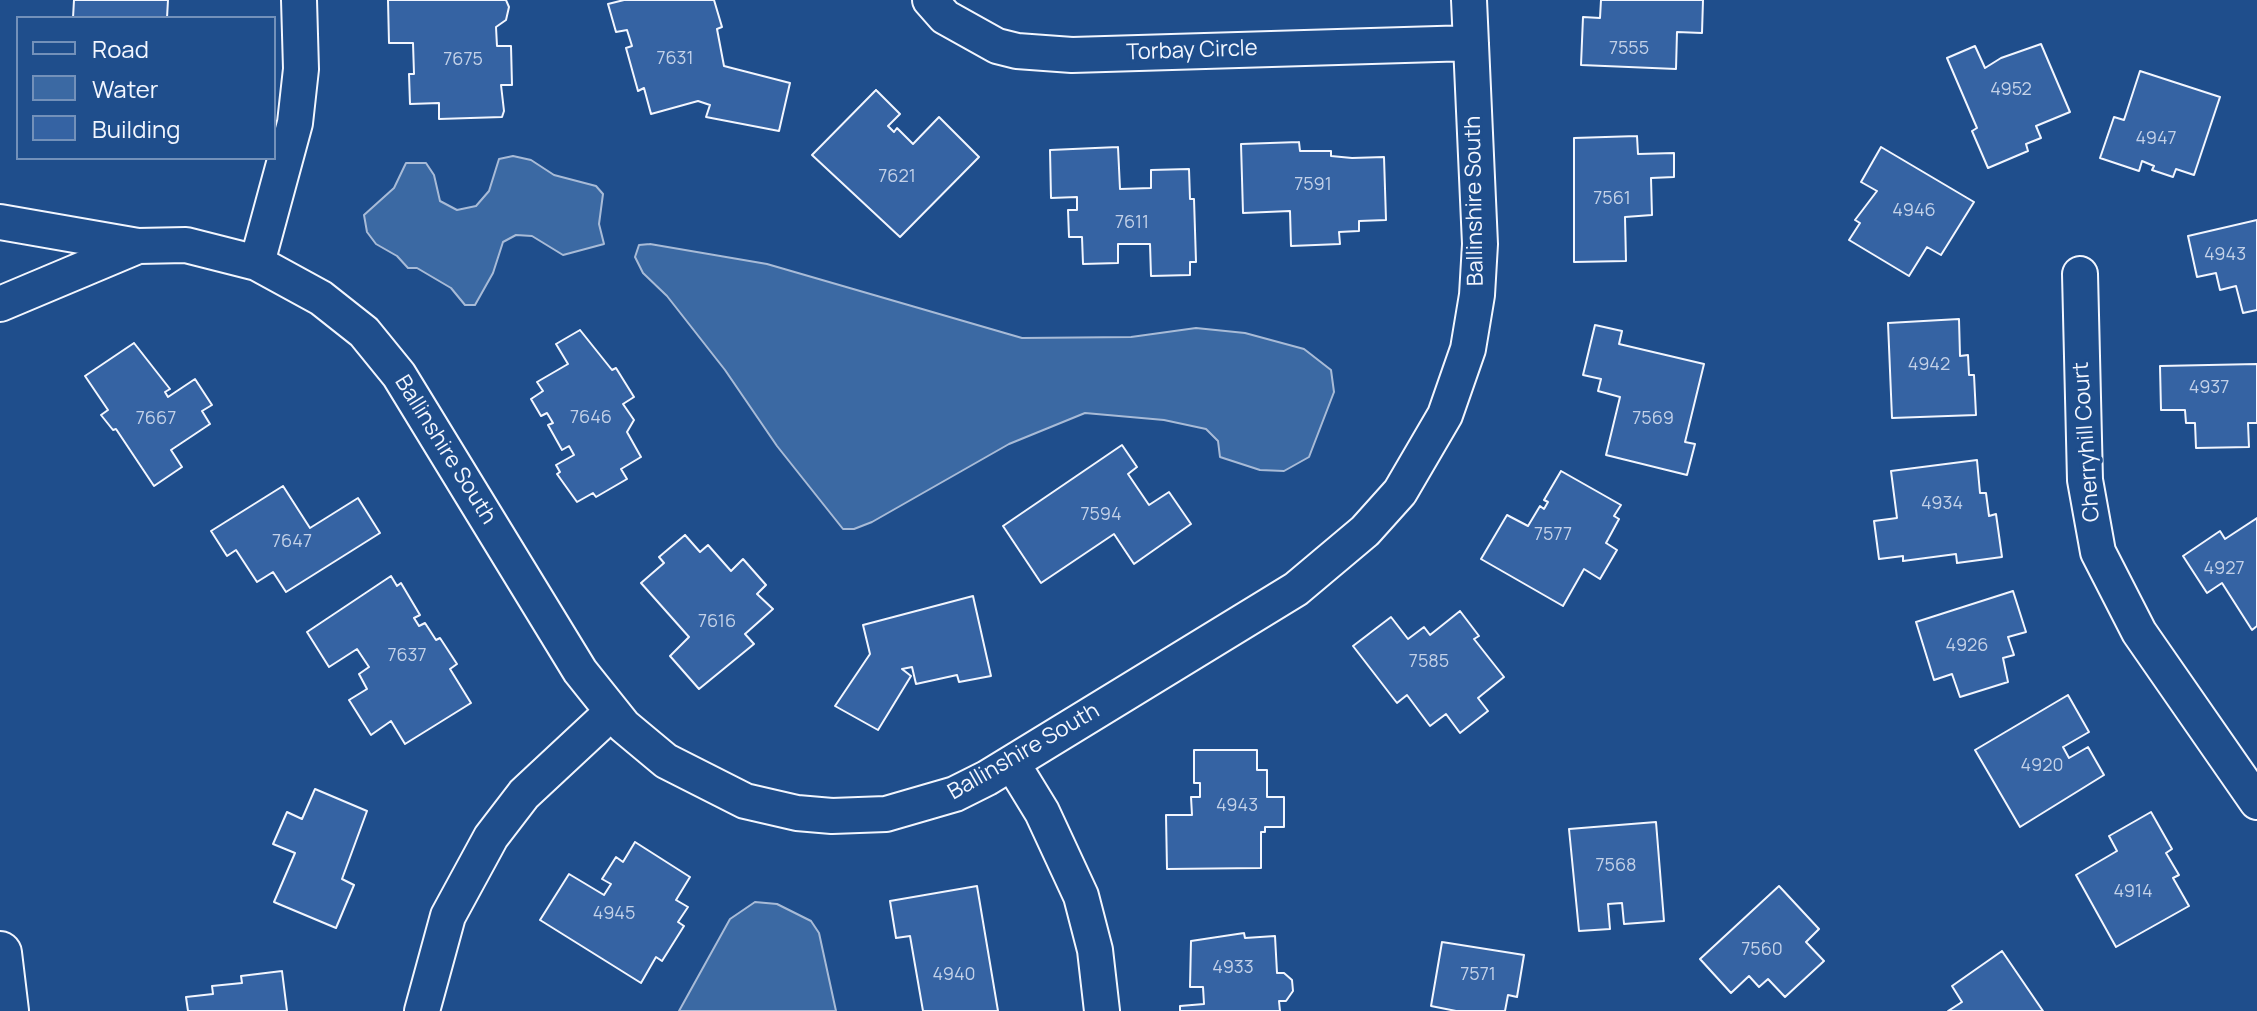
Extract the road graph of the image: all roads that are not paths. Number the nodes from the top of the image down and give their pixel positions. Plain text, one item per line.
1 (299, 0) edge
2 (930, 0) edge
3 (1469, 0) edge
4 (1471, 43) junction
5 (0, 222) edge
6 (138, 246) junction
7 (257, 263) junction
8 (2080, 274) dead end
9 (0, 304) edge
10 (612, 712) junction
11 (1012, 763) junction
12 (2257, 802) edge
13 (0, 953) edge
14 (7, 1011) edge
15 (422, 1011) edge
16 (1102, 1011) edge

1 - 7 street
2 - 4 street, Torbay Circle
3 - 4 street, Ballinshire South
4 - 11 street, Ballinshire South
5 - 6 street
6 - 7 street, Ballinshire South
6 - 9 street, Ballinshire South
7 - 10 street, Ballinshire South
8 - 12 street, Cherryhill Court
10 - 11 street, Ballinshire South
10 - 15 street
11 - 16 street
13 - 14 street

